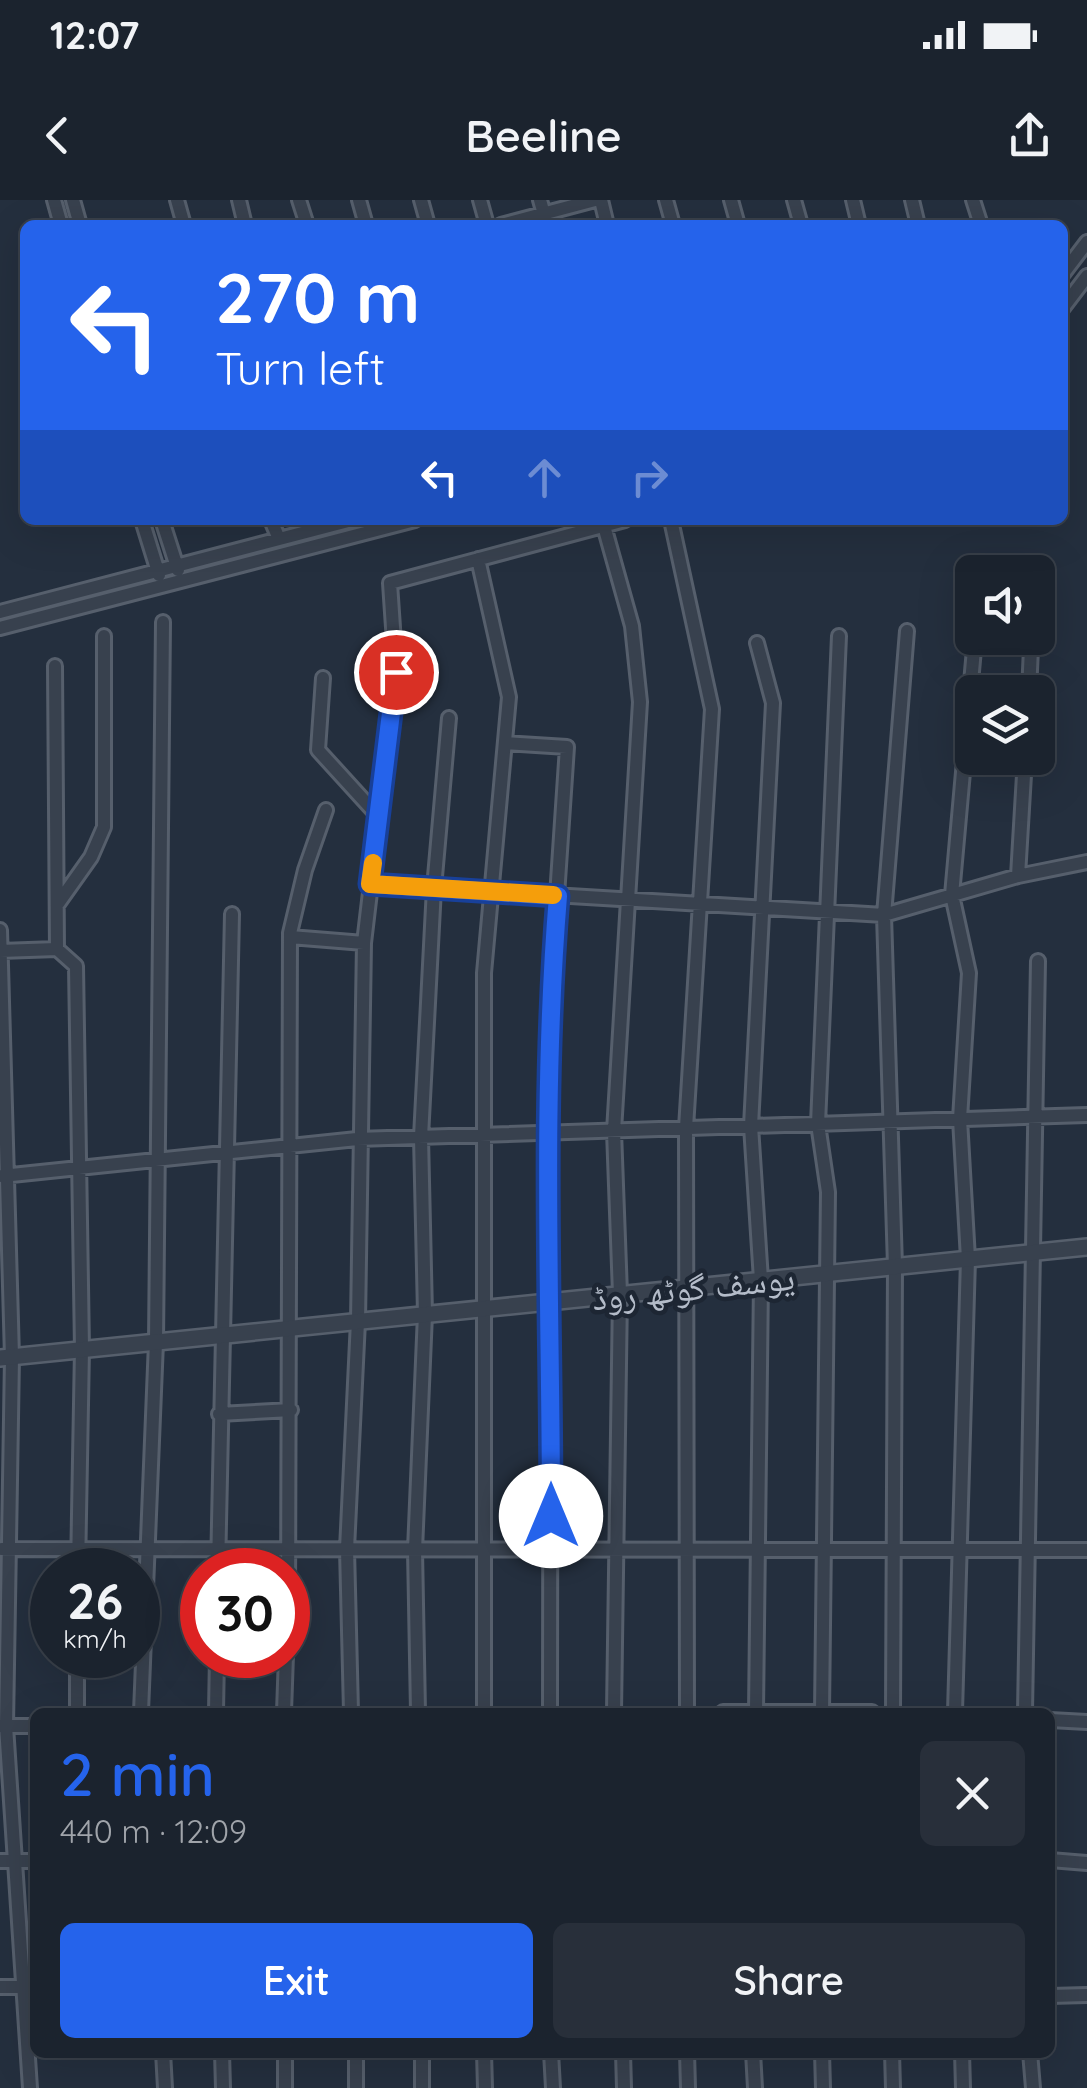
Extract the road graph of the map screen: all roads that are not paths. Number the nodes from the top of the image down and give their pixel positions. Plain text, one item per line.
1 (598, 200) edge
2 (543, 213) edge
3 (518, 220) edge
4 (1087, 242) edge
5 (1068, 267) edge
6 (1087, 276) edge
7 (1068, 300) edge
8 (143, 525) edge
9 (164, 525) edge
10 (274, 525) edge
11 (333, 525) edge
12 (397, 525) edge
13 (608, 525) edge
14 (672, 525) edge
15 (604, 526) junction
16 (279, 539) junction
17 (478, 559) junction
18 (176, 566) junction
19 (156, 570) junction
20 (184, 580) junction
21 (165, 586) junction
22 (0, 612) edge
23 (163, 622) dead end
24 (0, 628) edge
25 (908, 631) dead end
26 (104, 636) dead end
27 (839, 636) dead end
28 (758, 643) dead end
29 (973, 655) edge
30 (54, 666) dead end
31 (323, 678) dead end
32 (449, 718) dead end
33 (505, 743) junction
34 (1024, 775) edge
35 (326, 810) dead end
36 (379, 817) junction
37 (1087, 862) edge
38 (1018, 876) junction
39 (370, 884) junction
40 (434, 888) junction
41 (492, 892) junction
42 (952, 895) junction
43 (558, 896) junction
44 (630, 900) junction
45 (57, 904) junction
46 (700, 904) junction
47 (764, 908) junction
48 (825, 911) junction
49 (232, 914) dead end
50 (884, 915) junction
51 (0, 930) edge
52 (290, 937) junction
53 (364, 943) junction
54 (58, 949) junction
55 (1, 951) edge
56 (1038, 961) dead end
57 (1087, 1115) edge
58 (1038, 1116) junction
59 (960, 1119) junction
60 (891, 1121) junction
61 (818, 1124) junction
62 (751, 1126) junction
63 (686, 1128) junction
64 (614, 1130) junction
65 (548, 1133) junction
66 (486, 1135) junction
67 (421, 1137) junction
68 (358, 1139) junction
69 (290, 1146) junction
70 (224, 1153) junction
71 (156, 1160) junction
72 (78, 1168) junction
73 (4, 1176) edge
74 (1087, 1246) edge
75 (1032, 1252) junction
76 (968, 1259) junction
77 (895, 1266) junction
78 (824, 1273) junction
79 (762, 1280) junction
80 (689, 1287) junction
81 (620, 1294) junction
82 (552, 1302) junction
83 (487, 1308) junction
84 (425, 1314) junction
85 (358, 1321) junction
86 (292, 1328) junction
87 (225, 1335) junction
88 (156, 1342) junction
89 (82, 1350) junction
90 (6, 1357) edge
91 (291, 1410) junction
92 (219, 1414) junction
93 (78, 1548) edge
94 (146, 1548) edge
95 (218, 1548) edge
96 (290, 1548) edge
97 (4, 1549) edge
98 (30, 1549) edge
99 (310, 1549) edge
100 (348, 1549) junction
101 (416, 1550) junction
102 (484, 1550) junction
103 (1087, 1550) edge
104 (824, 1551) junction
105 (895, 1551) junction
106 (961, 1551) junction
107 (1029, 1551) junction
108 (550, 1552) junction
109 (617, 1552) junction
110 (688, 1552) junction
111 (758, 1552) junction
112 (77, 1678) edge
113 (142, 1678) edge
114 (217, 1678) edge
115 (285, 1678) edge
116 (76, 1708) edge
117 (141, 1708) edge
118 (216, 1708) edge
119 (284, 1708) edge
120 (351, 1708) edge
121 (418, 1708) edge
122 (484, 1708) edge
123 (550, 1708) edge
124 (614, 1708) edge
125 (687, 1708) edge
126 (756, 1708) edge
127 (822, 1708) edge
128 (893, 1708) edge
129 (955, 1708) edge
130 (1025, 1708) edge
131 (1055, 1720) edge
132 (1087, 1722) edge
133 (3, 1726) edge
134 (30, 1726) edge
135 (1055, 1860) edge
136 (8, 1862) edge
137 (1087, 1863) edge
138 (0, 1986) edge
139 (29, 1986) edge
140 (1055, 1996) edge
141 (1087, 1996) edge
142 (162, 2058) edge
143 (222, 2058) edge
144 (285, 2058) edge
145 (356, 2058) edge
146 (422, 2058) edge
147 (484, 2058) edge
148 (552, 2058) edge
149 (623, 2058) edge
150 (687, 2058) edge
151 (754, 2058) edge
152 (822, 2058) edge
153 (892, 2058) edge
154 (962, 2058) edge
155 (1030, 2058) edge
156 (30, 2088) edge
157 (165, 2088) edge
158 (223, 2088) edge
159 (285, 2088) edge
160 (356, 2088) edge
161 (422, 2088) edge
162 (485, 2088) edge
163 (553, 2088) edge
164 (624, 2088) edge
165 (688, 2088) edge
166 (755, 2088) edge
167 (824, 2088) edge
168 (893, 2088) edge
169 (963, 2088) edge
170 (1033, 2088) edge

1 - 2 street
2 - 3 street
4 - 5 street
6 - 7 street
8 - 19 street
9 - 18 street
10 - 16 street
11 - 16 street
12 - 20 street
13 - 15 street
14 - 46 street
15 - 17 street
15 - 44 street
16 - 18 street
17 - 33 street
17 - 36 street
18 - 19 street
18 - 20 street
19 - 21 street
19 - 22 street
20 - 21 street
21 - 24 street
23 - 71 street
25 - 50 street
26 - 45 street
27 - 48 street
28 - 47 street
29 - 42 street
30 - 45 street
31 - 36 street
32 - 40 street
33 - 41 street
33 - 43 street
34 - 38 street
35 - 52 street
36 - 39 street
37 - 38 street
38 - 42 street
39 - 40 street
39 - 53 street
40 - 41 street
40 - 67 street
41 - 43 street
41 - 66 street
42 - 50 street
42 - 59 street
43 - 44 street
43 - 65 street
44 - 46 street
44 - 64 street
45 - 54 street
46 - 47 street
46 - 63 street
47 - 48 street
47 - 62 street
48 - 50 street
48 - 61 street
49 - 70 street
50 - 60 street
51 - 55 street
52 - 53 street
52 - 69 street
53 - 68 street
54 - 55 street
54 - 72 street
55 - 73 street
56 - 58 street
57 - 58 street
58 - 59 street
58 - 75 street
59 - 60 street
59 - 76 street
60 - 61 street
60 - 77 street
61 - 62 street
61 - 78 street
62 - 63 street
62 - 79 street
63 - 64 street
63 - 80 street
64 - 65 street
64 - 81 street
65 - 66 street
65 - 82 street
66 - 67 street
66 - 83 street
67 - 68 street
67 - 84 street
68 - 69 street
68 - 85 street
69 - 70 street
69 - 86 street
70 - 71 street
70 - 87 street
71 - 72 street
71 - 88 street
72 - 73 street
72 - 89 street
73 - 90 street
74 - 75 street, یوسف گوٹھ روڈ
75 - 76 street, یوسف گوٹھ روڈ
75 - 107 street
76 - 77 street, یوسف گوٹھ روڈ
76 - 106 street
77 - 78 street, یوسف گوٹھ روڈ
77 - 105 street
78 - 79 street, یوسف گوٹھ روڈ
78 - 104 street
79 - 80 street, یوسف گوٹھ روڈ
79 - 111 street
80 - 81 street, یوسف گوٹھ روڈ
80 - 110 street
81 - 82 street, یوسف گوٹھ روڈ
81 - 109 street
82 - 83 street, یوسف گوٹھ روڈ
82 - 108 street
83 - 84 street, یوسف گوٹھ روڈ
83 - 102 street
84 - 85 street, یوسف گوٹھ روڈ
84 - 101 street
85 - 86 street, یوسف گوٹھ روڈ
85 - 100 street
86 - 87 street, یوسف گوٹھ روڈ
86 - 91 street
87 - 88 street, یوسف گوٹھ روڈ
87 - 92 street
88 - 89 street, یوسف گوٹھ روڈ
88 - 94 street
89 - 90 street, یوسف گوٹھ روڈ
89 - 93 street
90 - 97 street
91 - 92 street
91 - 96 street
92 - 95 street
97 - 98 street
97 - 133 street
99 - 100 street
100 - 101 street
100 - 120 street
101 - 102 street
101 - 121 street
102 - 108 street
102 - 122 street
103 - 107 street
104 - 105 street
104 - 111 street
104 - 127 street
105 - 106 street
105 - 128 street
106 - 107 street
106 - 129 street
107 - 130 street
108 - 109 street
108 - 123 street
109 - 110 street
109 - 124 street
110 - 111 street
110 - 125 street
111 - 126 street
112 - 116 street
113 - 117 street
114 - 118 street
115 - 119 street
131 - 132 street
133 - 134 street
133 - 136 street
135 - 137 street
136 - 139 street
138 - 139 street
139 - 156 street
140 - 141 street
142 - 157 street
143 - 158 street
144 - 159 street
145 - 160 street
146 - 161 street
147 - 162 street
148 - 163 street
149 - 164 street
150 - 165 street
151 - 166 street
152 - 167 street
153 - 168 street
154 - 169 street
155 - 170 street

